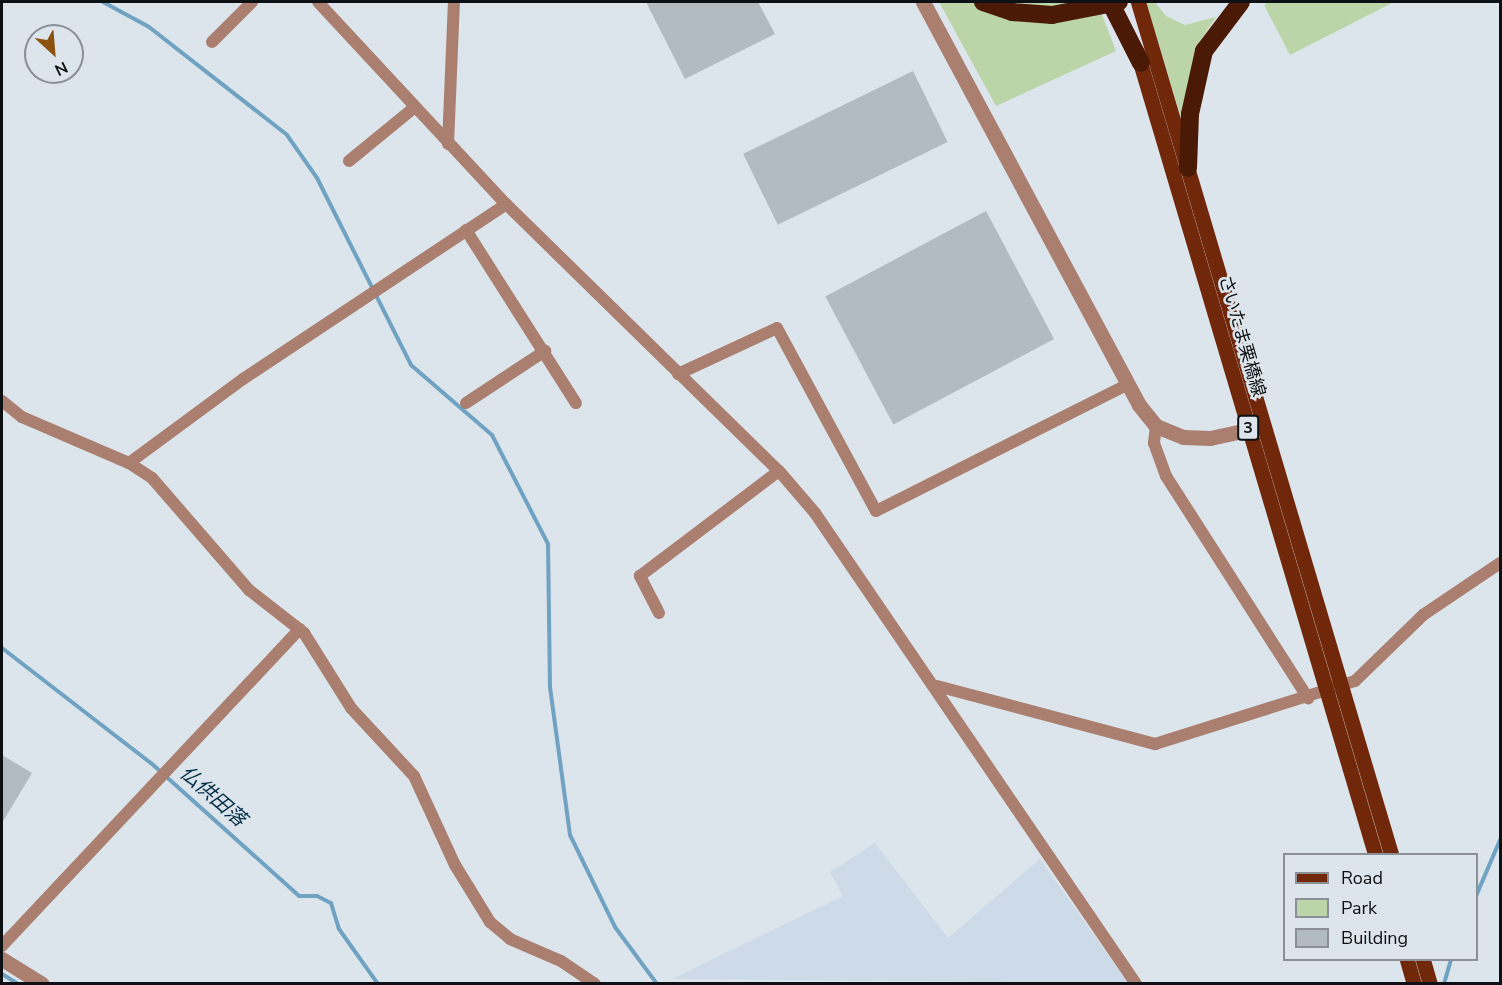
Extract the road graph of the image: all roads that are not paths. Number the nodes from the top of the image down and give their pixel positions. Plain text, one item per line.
1 (252, 2) edge
2 (318, 2) edge
3 (454, 2) edge
4 (923, 2) edge
5 (983, 2) edge
6 (1110, 2) edge
7 (1120, 2) edge
8 (1138, 2) edge
9 (1241, 2) edge
10 (212, 42) dead end
11 (1141, 63) junction
12 (415, 107) junction
13 (448, 144) junction
14 (349, 161) dead end
15 (1188, 168) junction
16 (506, 204) junction
17 (466, 230) junction
18 (545, 351) junction
19 (678, 374) junction
20 (1127, 385) junction
21 (2, 401) edge
22 (466, 403) dead end
23 (576, 403) dead end
24 (1267, 425) junction
25 (1156, 426) junction
26 (1248, 431) junction
27 (129, 463) junction
28 (779, 471) junction
29 (1500, 563) edge
30 (659, 613) dead end
31 (300, 629) junction
32 (936, 686) junction
33 (1334, 690) junction
34 (1308, 698) junction
35 (1375, 853) edge
36 (1390, 853) edge
37 (2, 946) edge
38 (2, 959) edge
39 (1407, 961) edge
40 (1423, 961) edge
41 (38, 982) edge
42 (595, 984) edge
43 (1136, 984) edge
44 (1414, 984) edge
45 (1430, 984) edge

1 - 10 street
2 - 12 street
3 - 13 street
4 - 20 street
5 - 7 highway, bridge
6 - 11 highway
7 - 11 main road, さいたま栗橋線 / 3
8 - 15 main road, さいたま栗橋線 / 3
9 - 15 highway
11 - 26 main road, さいたま栗橋線 / 3
12 - 13 street
12 - 14 street
13 - 16 street
15 - 24 main road, さいたま栗橋線 / 3
16 - 17 street
16 - 19 street
17 - 18 street
17 - 27 street
18 - 22 street
18 - 23 street
19 - 20 street
19 - 28 street
20 - 25 street
21 - 27 street
24 - 26 street
24 - 33 main road, さいたま栗橋線 / 3
25 - 26 street
25 - 34 street
26 - 33 main road, さいたま栗橋線 / 3
27 - 31 street
28 - 30 street
28 - 32 street
29 - 33 street
31 - 37 street
31 - 42 street
32 - 34 street
32 - 43 street
33 - 34 street
33 - 35 main road, さいたま栗橋線 / 3
33 - 36 main road, さいたま栗橋線 / 3
38 - 41 street
39 - 44 main road
40 - 45 main road

